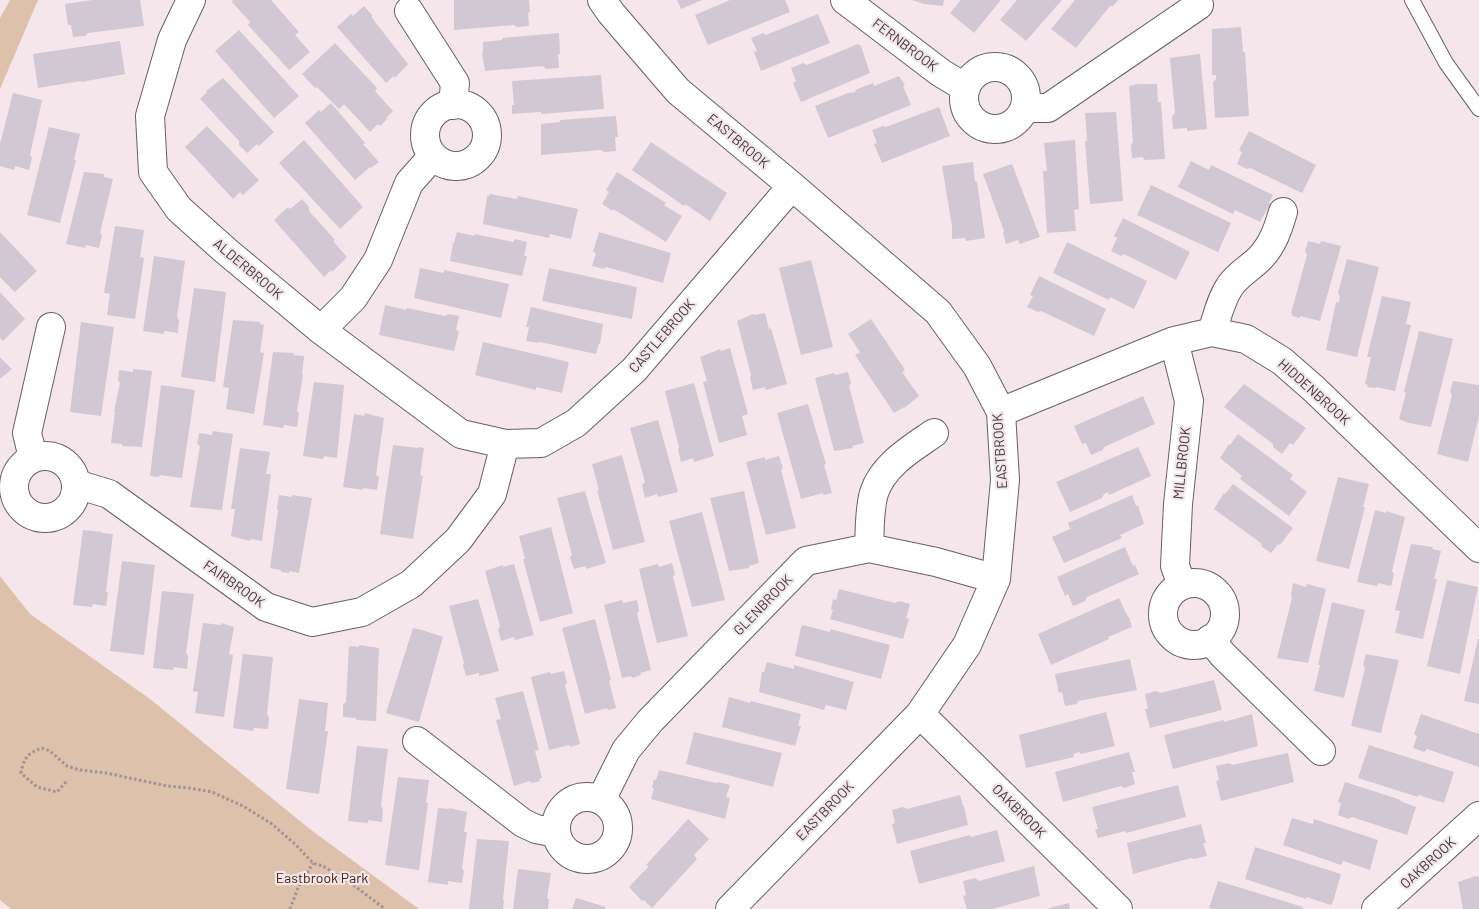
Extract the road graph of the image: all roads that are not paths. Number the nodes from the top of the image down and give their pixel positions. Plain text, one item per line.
1 (191, 0) edge
2 (602, 0) edge
3 (845, 0) edge
4 (1412, 0) edge
5 (1199, 5) dead end
6 (409, 11) dead end
7 (966, 88) junction
8 (453, 104) junction
9 (1025, 108) junction
10 (1479, 109) edge
11 (433, 156) junction
12 (792, 186) junction
13 (1282, 212) dead end
14 (51, 327) dead end
15 (321, 330) junction
16 (1212, 332) junction
17 (1174, 341) junction
18 (1001, 412) junction
19 (934, 433) dead end
20 (505, 444) junction
21 (33, 458) junction
22 (76, 484) junction
23 (869, 548) junction
24 (1479, 548) edge
25 (996, 578) junction
26 (1182, 585) junction
27 (1210, 639) junction
28 (920, 714) junction
29 (417, 741) dead end
30 (1321, 751) dead end
31 (601, 800) junction
32 (1479, 816) edge
33 (556, 833) junction
34 (730, 909) edge
35 (1118, 909) edge
36 (1376, 909) edge

1 - 15 street, ALDERBROOK
2 - 12 street, EASTBROOK
3 - 7 street, FERNBROOK
4 - 10 lane
5 - 9 street
6 - 8 street
7 - 9 street
7 - 9 street
8 - 11 street
8 - 11 street
11 - 15 street
12 - 18 street, EASTBROOK
12 - 20 street, CASTLEBROOK
13 - 16 street
14 - 21 street
15 - 20 street, ALDERBROOK
16 - 17 street, HIDDENBROOK
16 - 24 street, HIDDENBROOK
17 - 18 street, HIDDENBROOK
17 - 26 street, MILLBROOK
18 - 25 street, EASTBROOK
19 - 23 street
20 - 22 street, FAIRBROOK
21 - 22 street
21 - 22 street
23 - 25 street, GLENBROOK
23 - 31 street, GLENBROOK
25 - 28 street, EASTBROOK
26 - 27 street
26 - 27 street
27 - 30 street
28 - 34 street, EASTBROOK
28 - 35 street, OAKBROOK
29 - 33 street
31 - 33 street
31 - 33 street
32 - 36 street, OAKBROOK

